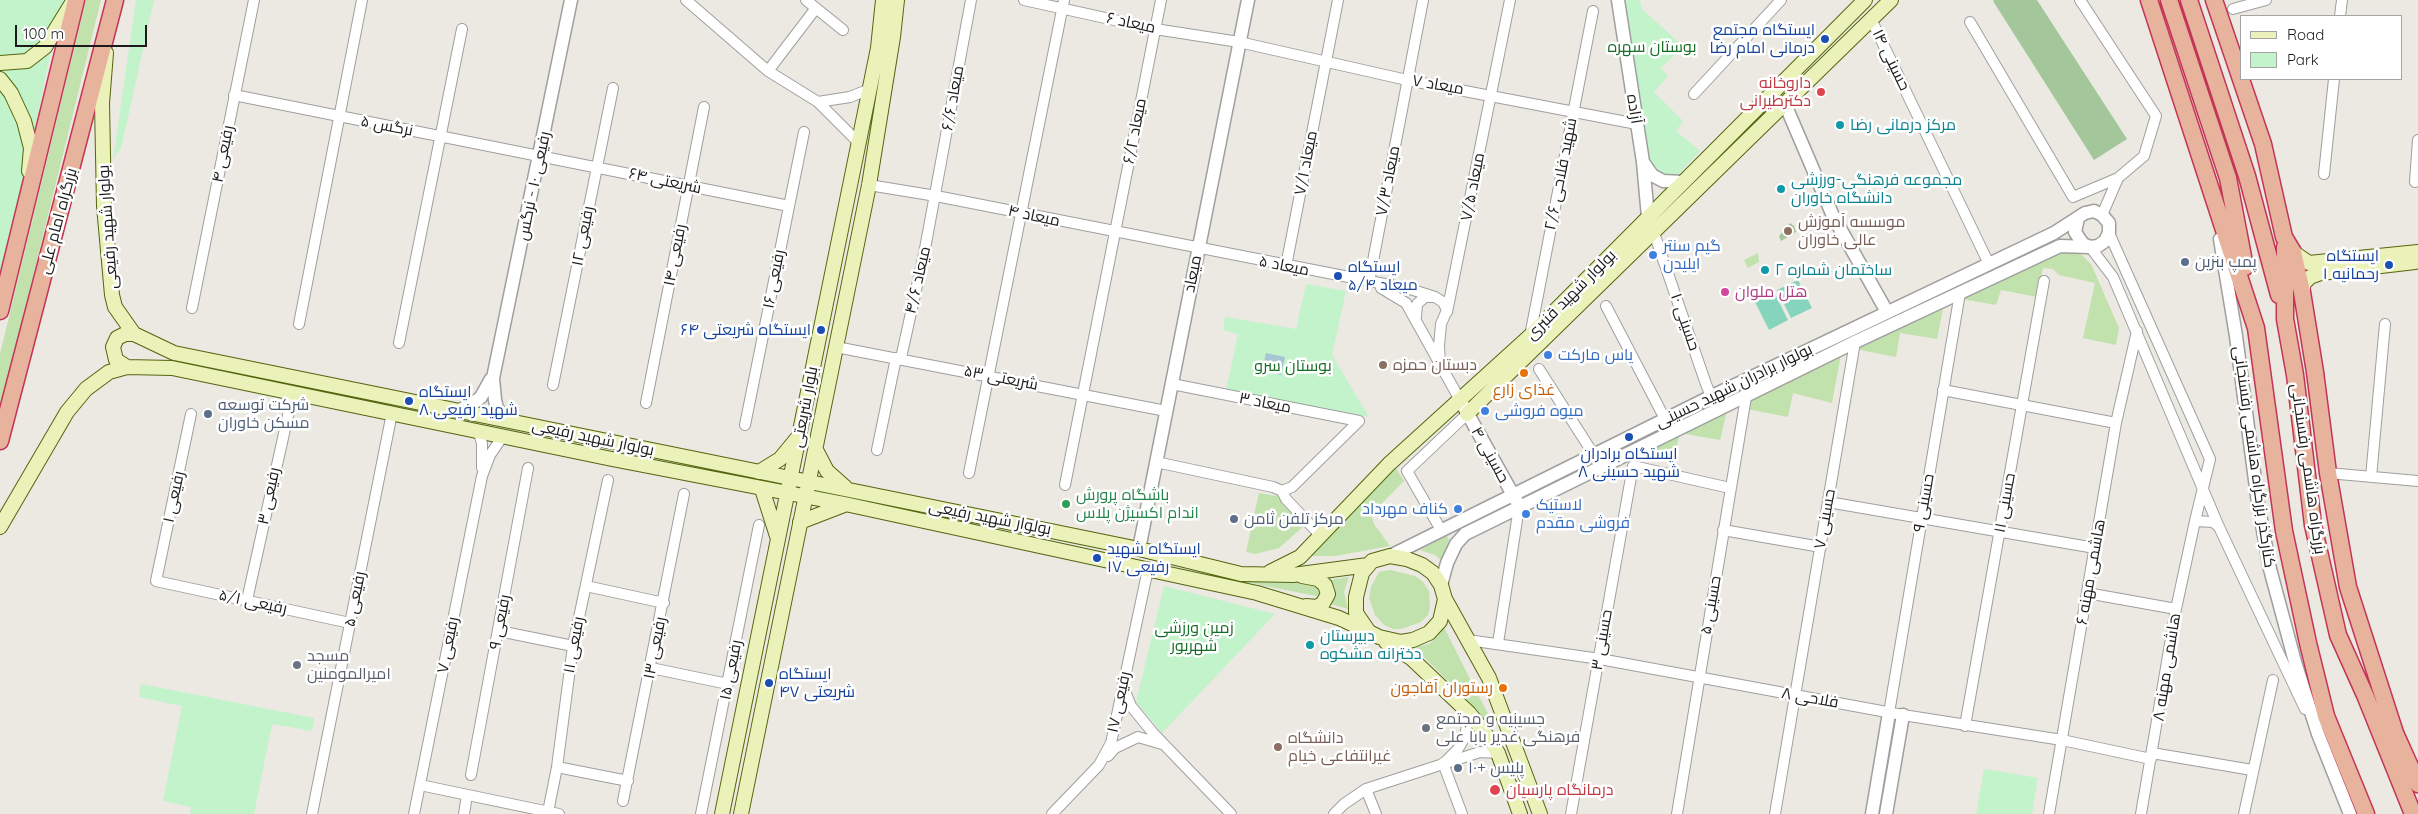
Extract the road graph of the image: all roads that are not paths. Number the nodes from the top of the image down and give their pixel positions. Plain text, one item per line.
1 (75, 0) edge
2 (114, 0) edge
3 (254, 0) edge
4 (362, 0) edge
5 (571, 0) edge
6 (686, 0) edge
7 (806, 0) edge
8 (883, 0) edge
9 (897, 0) edge
10 (971, 0) edge
11 (1024, 0) edge
12 (1161, 0) edge
13 (1248, 0) edge
14 (1338, 0) edge
15 (1423, 0) edge
16 (1510, 0) edge
17 (1618, 0) edge
18 (1782, 0) edge
19 (1891, 0) edge
20 (2080, 0) edge
21 (2149, 0) edge
22 (2169, 0) edge
23 (2189, 0) edge
24 (2214, 0) edge
25 (2266, 0) edge
26 (2342, 0) edge
27 (1861, 3) edge
28 (1064, 4) edge
29 (816, 8) junction
30 (2233, 9) dead end
31 (1592, 11) dead end
32 (2340, 15) edge
33 (1871, 19) junction
34 (1970, 22) dead end
35 (109, 24) junction
36 (462, 29) dead end
37 (1155, 29) junction
38 (843, 30) dead end
39 (1239, 42) junction
40 (1326, 60) junction
41 (0, 63) edge
42 (768, 71) junction
43 (2240, 76) edge
44 (0, 79) edge
45 (1407, 80) junction
46 (2241, 80) edge
47 (2334, 80) edge
48 (613, 88) dead end
49 (870, 89) junction
50 (1694, 94) dead end
51 (234, 95) junction
52 (1492, 95) junction
53 (818, 102) junction
54 (1785, 104) junction
55 (704, 107) dead end
56 (1573, 111) junction
57 (339, 116) junction
58 (1637, 124) junction
59 (804, 132) dead end
60 (439, 136) junction
61 (2418, 140) edge
62 (859, 143) junction
63 (540, 155) junction
64 (1643, 162) junction
65 (597, 167) junction
66 (2324, 174) dead end
67 (2118, 178) junction
68 (2207, 180) junction
69 (1683, 182) junction
70 (2415, 182) dead end
71 (869, 185) junction
72 (689, 186) junction
73 (936, 196) junction
74 (789, 206) junction
75 (1022, 213) junction
76 (2102, 214) junction
77 (24, 217) junction
78 (1648, 217) junction
79 (2078, 218) junction
80 (1114, 232) junction
81 (1654, 233) junction
82 (2109, 233) junction
83 (2284, 237) junction
84 (2090, 246) junction
85 (1198, 248) junction
86 (2293, 252) junction
87 (2411, 257) edge
88 (1989, 264) junction
89 (1286, 266) junction
90 (1455, 279) junction
91 (2044, 281) dead end
92 (1369, 282) junction
93 (2302, 292) junction
94 (1960, 293) junction
95 (1437, 298) junction
96 (1606, 306) dead end
97 (192, 308) dead end
98 (0, 311) edge
99 (1887, 312) junction
100 (2285, 319) junction
101 (1417, 320) junction
102 (1444, 320) junction
103 (299, 324) dead end
104 (2385, 324) dead end
105 (2256, 328) junction
106 (2137, 331) junction
107 (134, 334) junction
108 (1530, 336) junction
109 (1855, 342) junction
110 (399, 343) dead end
111 (836, 347) junction
112 (896, 358) junction
113 (1440, 365) junction
114 (127, 367) junction
115 (1539, 369) dead end
116 (494, 372) junction
117 (989, 376) junction
118 (1172, 384) junction
119 (553, 385) dead end
120 (1943, 390) junction
121 (293, 393) junction
122 (1082, 395) junction
123 (1712, 396) junction
124 (1746, 397) junction
125 (1460, 400) junction
126 (646, 403) dead end
127 (2023, 405) junction
128 (459, 410) junction
129 (1166, 411) junction
130 (1717, 411) junction
131 (392, 413) junction
132 (192, 414) dead end
133 (1467, 414) junction
134 (1665, 419) junction
135 (508, 421) junction
136 (2116, 423) junction
137 (745, 425) dead end
138 (478, 430) junction
139 (503, 436) junction
140 (799, 436) junction
141 (0, 441) edge
142 (816, 450) junction
143 (877, 450) dead end
144 (1594, 455) junction
145 (1156, 462) junction
146 (528, 468) dead end
147 (760, 472) junction
148 (969, 473) dead end
149 (2328, 473) junction
150 (482, 476) junction
151 (2371, 477) junction
152 (790, 478) junction
153 (608, 480) dead end
154 (2418, 481) edge
155 (809, 482) junction
156 (1065, 485) dead end
157 (2203, 487) junction
158 (1730, 488) junction
159 (762, 489) junction
160 (848, 489) junction
161 (1282, 491) junction
162 (684, 494) dead end
163 (787, 494) junction
164 (1512, 495) junction
165 (806, 497) junction
166 (1828, 502) junction
167 (845, 504) junction
168 (1519, 507) junction
169 (1922, 518) junction
170 (2196, 521) junction
171 (800, 522) junction
172 (759, 525) dead end
173 (0, 526) edge
174 (2219, 527) junction
175 (1441, 530) junction
176 (1723, 530) junction
177 (2000, 531) junction
178 (1320, 535) junction
179 (778, 537) junction
180 (1820, 547) junction
181 (2095, 548) junction
182 (1139, 549) junction
183 (1390, 556) junction
184 (1368, 565) junction
185 (1148, 570) junction
186 (1265, 575) junction
187 (1294, 575) junction
188 (156, 581) joint
189 (1441, 585) junction
190 (586, 586) junction
191 (2087, 593) junction
192 (1445, 599) junction
193 (247, 600) junction
194 (664, 603) junction
195 (1303, 606) junction
196 (2176, 609) junction
197 (350, 623) junction
198 (499, 631) junction
199 (1374, 634) junction
200 (1468, 640) junction
201 (1498, 643) junction
202 (572, 646) junction
203 (1600, 659) junction
204 (651, 668) junction
205 (1698, 679) junction
206 (2273, 680) dead end
207 (728, 684) junction
208 (1123, 685) junction
209 (1795, 696) junction
210 (1469, 713) junction
211 (1889, 713) junction
212 (1903, 715) junction
213 (1965, 726) junction
214 (2318, 734) junction
215 (2062, 740) junction
216 (1162, 744) junction
217 (1498, 753) junction
218 (2152, 756) junction
219 (1443, 763) junction
220 (1100, 765) junction
221 (557, 767) junction
222 (2252, 770) junction
223 (471, 775) dead end
224 (628, 781) junction
225 (2418, 784) edge
226 (420, 785) junction
227 (1366, 789) junction
228 (467, 795) junction
229 (624, 801) dead end
230 (548, 812) junction
231 (312, 814) edge
232 (414, 814) edge
233 (464, 814) edge
234 (559, 814) edge
235 (701, 814) edge
236 (722, 814) edge
237 (742, 814) edge
238 (1052, 814) edge
239 (1232, 814) edge
240 (1334, 814) edge
241 (1376, 814) edge
242 (1462, 814) edge
243 (1520, 814) edge
244 (1540, 814) edge
245 (1570, 814) edge
246 (1677, 814) edge
247 (1775, 814) edge
248 (1872, 814) edge
249 (1886, 814) edge
250 (2050, 814) edge
251 (2142, 814) edge
252 (2244, 814) edge
253 (2350, 814) edge
254 (2366, 814) edge
255 (2413, 814) edge

1 - 41 main road
1 - 77 highway, بزرگراه امام علی
2 - 35 highway, بزرگراه امام علی
3 - 51 street, رفیعی ۴
4 - 57 street
5 - 63 street, رفیعی ۱۰ - نرگس
6 - 42 street
7 - 29 street
8 - 49 main road, بلوار شریعتی
9 - 71 main road, بلوار شریعتی
10 - 73 street, میعاد ۶/۶
11 - 28 street, میعاد ۶
12 - 37 street, میعاد ۶/۲
13 - 39 street, میعاد
14 - 40 street, میعاد ۷/۱
15 - 45 street, میعاد ۷/۳
16 - 52 street, میعاد ۷/۵
17 - 58 street, آزاده
18 - 50 street
19 - 33 main road, بولوار شهید قنبری
20 - 67 street
21 - 68 highway, بزرگراه هاشمی رفسنجانی
22 - 105 highway, بزرگراه هاشمی رفسنجانی
23 - 100 highway, بزرگراه هاشمی رفسنجانی
24 - 43 highway
25 - 30 street
26 - 32 street
27 - 33 main road
27 - 69 main road, بولوار شهید قنبری
28 - 37 street, میعاد ۶
28 - 75 street
29 - 38 street
29 - 42 street
31 - 56 street, شهید فلاحی ۲/۶
33 - 54 main road, بولوار شهید قنبری
33 - 88 street, حسینی ۱۴
34 - 67 street
35 - 107 main road, بولوار شهید رفیعی
35 - 141 highway, بزرگراه امام علی
36 - 60 street
37 - 39 street, میعاد ۶
37 - 80 street, میعاد ۶/۲
39 - 40 street, میعاد ۷
39 - 85 street, میعاد
40 - 45 street, میعاد ۷
40 - 89 street, میعاد ۷/۱
42 - 53 street
44 - 77 main road
45 - 52 street, میعاد ۷
45 - 92 street, میعاد ۷/۳
46 - 83 highway
47 - 66 street
48 - 65 street, رفیعی ۱۲
49 - 53 street
49 - 62 main road, بلوار شریعتی
51 - 57 street, نرگس ۵
51 - 97 street, رفیعی ۴
52 - 56 street, میعاد ۷
52 - 90 street, میعاد ۷/۵
53 - 62 street
54 - 81 main road, بولوار شهید قنبری
54 - 99 street
55 - 72 street, رفیعی ۱۴
56 - 58 street, میعاد ۷
56 - 108 street, شهید فلاحی ۲/۶
57 - 60 street, نرگس ۵
57 - 103 street
58 - 64 street, آزاده
59 - 74 street, رفیعی ۱۶
60 - 63 street, نرگس ۵
60 - 110 street
61 - 70 street
62 - 140 main road, بلوار شریعتی
63 - 65 street, شریعتی ۶۴
63 - 116 street, رفیعی ۱۰ - نرگس
64 - 69 street
64 - 78 street, آزاده
65 - 72 street, شریعتی ۶۴
65 - 119 street, رفیعی ۱۲
67 - 76 street
68 - 105 highway, بزرگراه هاشمی رفسنجانی
68 - 214 street, کنارگذر بزرگراه هاشمی رفسنجانی
69 - 78 main road, بولوار شهید قنبری
71 - 73 street, میعاد ۴
71 - 111 main road, بلوار شریعتی
72 - 74 street, شریعتی ۶۴
72 - 126 street, رفیعی ۱۴
73 - 75 street, میعاد ۴
73 - 112 street, میعاد ۴/۶
74 - 137 street, رفیعی ۱۶
75 - 80 street, میعاد ۴
75 - 117 street
76 - 79 street
76 - 82 street
77 - 98 highway, بزرگراه امام علی
78 - 108 main road, بولوار شهید قنبری
79 - 84 street
79 - 88 street, بولوار برادران شهید حسینی
80 - 85 street, میعاد ۴
80 - 122 street, میعاد ۶/۲
81 - 123 street, حسینی ۱۰
81 - 133 main road, بولوار شهید قنبری
82 - 84 street
82 - 157 street, هاشمی مهنه ۸
83 - 86 highway
83 - 100 highway, بزرگراه هاشمی رفسنجانی
84 - 94 street, بولوار برادران شهید حسینی
84 - 106 street
85 - 89 street, میعاد ۵
85 - 118 street, میعاد
86 - 87 main road
86 - 93 highway
87 - 93 main road
88 - 99 street, بولوار برادران شهید حسینی
89 - 92 street, میعاد ۵
90 - 95 street, میعاد ۷/۵
90 - 102 street, میعاد ۷/۵
91 - 127 street, حسینی ۱۱
92 - 95 street
92 - 101 street
93 - 149 highway
94 - 109 street, بولوار برادران شهید حسینی
94 - 120 street, حسینی ۹
95 - 101 street
95 - 102 street
96 - 134 street
99 - 123 street, بولوار برادران شهید حسینی
100 - 255 highway, بزرگراه هاشمی رفسنجانی
101 - 102 street
101 - 113 street
102 - 113 street, میعاد ۷/۵
104 - 151 street
105 - 254 highway, بزرگراه هاشمی رفسنجانی
106 - 136 street, هاشمی مهنه ۶
106 - 157 street
107 - 114 main road
107 - 128 main road, بولوار شهید رفیعی
108 - 125 main road, بولوار شهید قنبری
109 - 124 street, بولوار برادران شهید حسینی
109 - 166 street, حسینی ۷
111 - 112 street, شریعتی ۵۳
111 - 142 main road, بلوار شریعتی
112 - 117 street, شریعتی ۵۳
112 - 143 street
113 - 125 street
114 - 121 main road, بولوار شهید رفیعی
114 - 173 main road, بولوار شهید رفیعی
115 - 144 street
116 - 128 street
116 - 135 street
117 - 122 street, شریعتی ۵۳
117 - 148 street
118 - 129 street, میعاد
118 - 161 street, میعاد ۳
120 - 127 street
120 - 169 street, حسینی ۹
121 - 131 main road, بولوار شهید رفیعی
121 - 193 street, رفیعی ۳
122 - 129 street, شریعتی ۵۳
122 - 156 street, میعاد ۶/۲
123 - 130 street, حسینی ۱۰
123 - 134 street, بولوار برادران شهید حسینی
124 - 130 street, بولوار برادران شهید حسینی
124 - 158 street, حسینی ۵
125 - 133 street, حسینی ۴
125 - 178 main road, بولوار شهید قنبری
127 - 136 street
127 - 177 street, حسینی ۱۱
128 - 135 main road, بولوار شهید رفیعی
129 - 145 street, میعاد
130 - 168 street, بولوار برادران شهید حسینی
131 - 138 main road, بولوار شهید رفیعی
131 - 197 street, رفیعی ۵
132 - 188 street, رفیعی ۱
133 - 164 street, حسینی ۴
133 - 175 street, بولوار شهید قنبری
134 - 144 street, بولوار برادران شهید حسینی
135 - 147 main road, بولوار شهید رفیعی
136 - 181 street, هاشمی مهنه ۶
138 - 139 main road, بولوار شهید رفیعی
138 - 150 street
139 - 150 street
139 - 159 main road, بولوار شهید رفیعی
140 - 147 main road
140 - 152 main road, بلوار شریعتی
142 - 155 main road, بلوار شریعتی
142 - 160 main road
144 - 164 street, بولوار برادران شهید حسینی
145 - 161 street
145 - 182 street, میعاد
146 - 198 street, رفیعی ۹
147 - 152 main road, بولوار شهید رفیعی
149 - 151 street
149 - 225 highway
150 - 226 street, رفیعی ۷
151 - 154 street
152 - 155 main road, بولوار شهید رفیعی
152 - 163 main road, بلوار شریعتی
153 - 190 street, رفیعی ۱۱
155 - 160 main road, بولوار شهید رفیعی
155 - 165 main road, بلوار شریعتی
157 - 170 street, هاشمی مهنه ۸
157 - 174 street
158 - 176 street, حسینی ۵
158 - 203 street, حسینی ۳
159 - 163 main road, بولوار شهید رفیعی
159 - 179 main road
160 - 182 main road, بولوار شهید رفیعی
161 - 178 street
162 - 194 street, رفیعی ۱۳
163 - 165 main road, بولوار شهید رفیعی
163 - 179 main road, بلوار شریعتی
164 - 168 street, حسینی ۴
164 - 175 street, بولوار برادران شهید حسینی
165 - 167 main road, بولوار شهید رفیعی
165 - 171 main road, بلوار شریعتی
166 - 169 street
166 - 180 street, حسینی ۷
167 - 171 main road
167 - 185 main road, بولوار شهید رفیعی
168 - 189 street, بولوار برادران شهید حسینی
168 - 201 street
169 - 177 street
169 - 211 street, حسینی ۹
170 - 174 street
170 - 196 street, هاشمی مهنه ۸
171 - 237 main road, بلوار شریعتی
172 - 207 street, رفیعی ۱۵
174 - 214 street
175 - 183 street, بولوار برادران شهید حسینی
176 - 180 street
176 - 205 street, حسینی ۵
177 - 181 street
177 - 213 street, حسینی ۱۱
178 - 186 main road, بولوار شهید قنبری
179 - 236 main road, بلوار شریعتی
180 - 209 street, حسینی ۷
181 - 191 street, هاشمی مهنه ۶
182 - 186 main road, بولوار شهید رفیعی
183 - 184 main road
183 - 189 main road
184 - 187 main road, بولوار شهید رفیعی
184 - 199 main road
185 - 195 main road, بولوار شهید رفیعی
185 - 208 street, رفیعی ۱۷
186 - 187 main road, بولوار شهید رفیعی
187 - 195 main road
188 - 193 street, رفیعی ۵/۱
189 - 192 main road
190 - 194 street
190 - 202 street, رفیعی ۱۱
191 - 196 street
191 - 215 street, هاشمی مهنه ۶
192 - 199 main road
192 - 200 main road
193 - 197 street, رفیعی ۵/۱
194 - 204 street, رفیعی ۱۳
195 - 199 main road, بولوار شهید رفیعی
196 - 218 street, هاشمی مهنه ۸
197 - 231 street, رفیعی ۵
198 - 202 street
198 - 223 street, رفیعی ۹
199 - 210 main road
200 - 201 street, فلاحی ۸
200 - 244 main road
201 - 203 street, فلاحی ۸
202 - 221 street, رفیعی ۱۱
203 - 205 street, فلاحی ۸
203 - 245 street, حسینی ۳
204 - 207 street
204 - 224 street, رفیعی ۱۳
205 - 209 street, فلاحی ۸
205 - 246 street, حسینی ۵
206 - 222 street
207 - 235 street, رفیعی ۱۵
208 - 216 street
208 - 220 street, رفیعی ۱۷
209 - 211 street, فلاحی ۸
209 - 247 street, حسینی ۷
210 - 217 main road
210 - 219 street
211 - 212 street, فلاحی ۸
211 - 248 street
212 - 213 street, فلاحی ۸
212 - 249 street
213 - 215 street, فلاحی ۸
214 - 253 street, کنارگذر بزرگراه هاشمی رفسنجانی
215 - 218 street, فلاحی ۸
215 - 250 street, هاشمی مهنه ۶
216 - 220 street
216 - 239 street
217 - 219 street
217 - 243 main road
218 - 222 street, فلاحی ۸
218 - 251 street, هاشمی مهنه ۸
219 - 227 street
219 - 242 street
220 - 238 street, رفیعی ۱۷
221 - 224 street
221 - 230 street, رفیعی ۱۱
222 - 252 street
224 - 229 street, رفیعی ۱۳
226 - 228 street
226 - 232 street, رفیعی ۷
227 - 240 street
227 - 241 street
228 - 230 street
228 - 233 street
230 - 234 street

